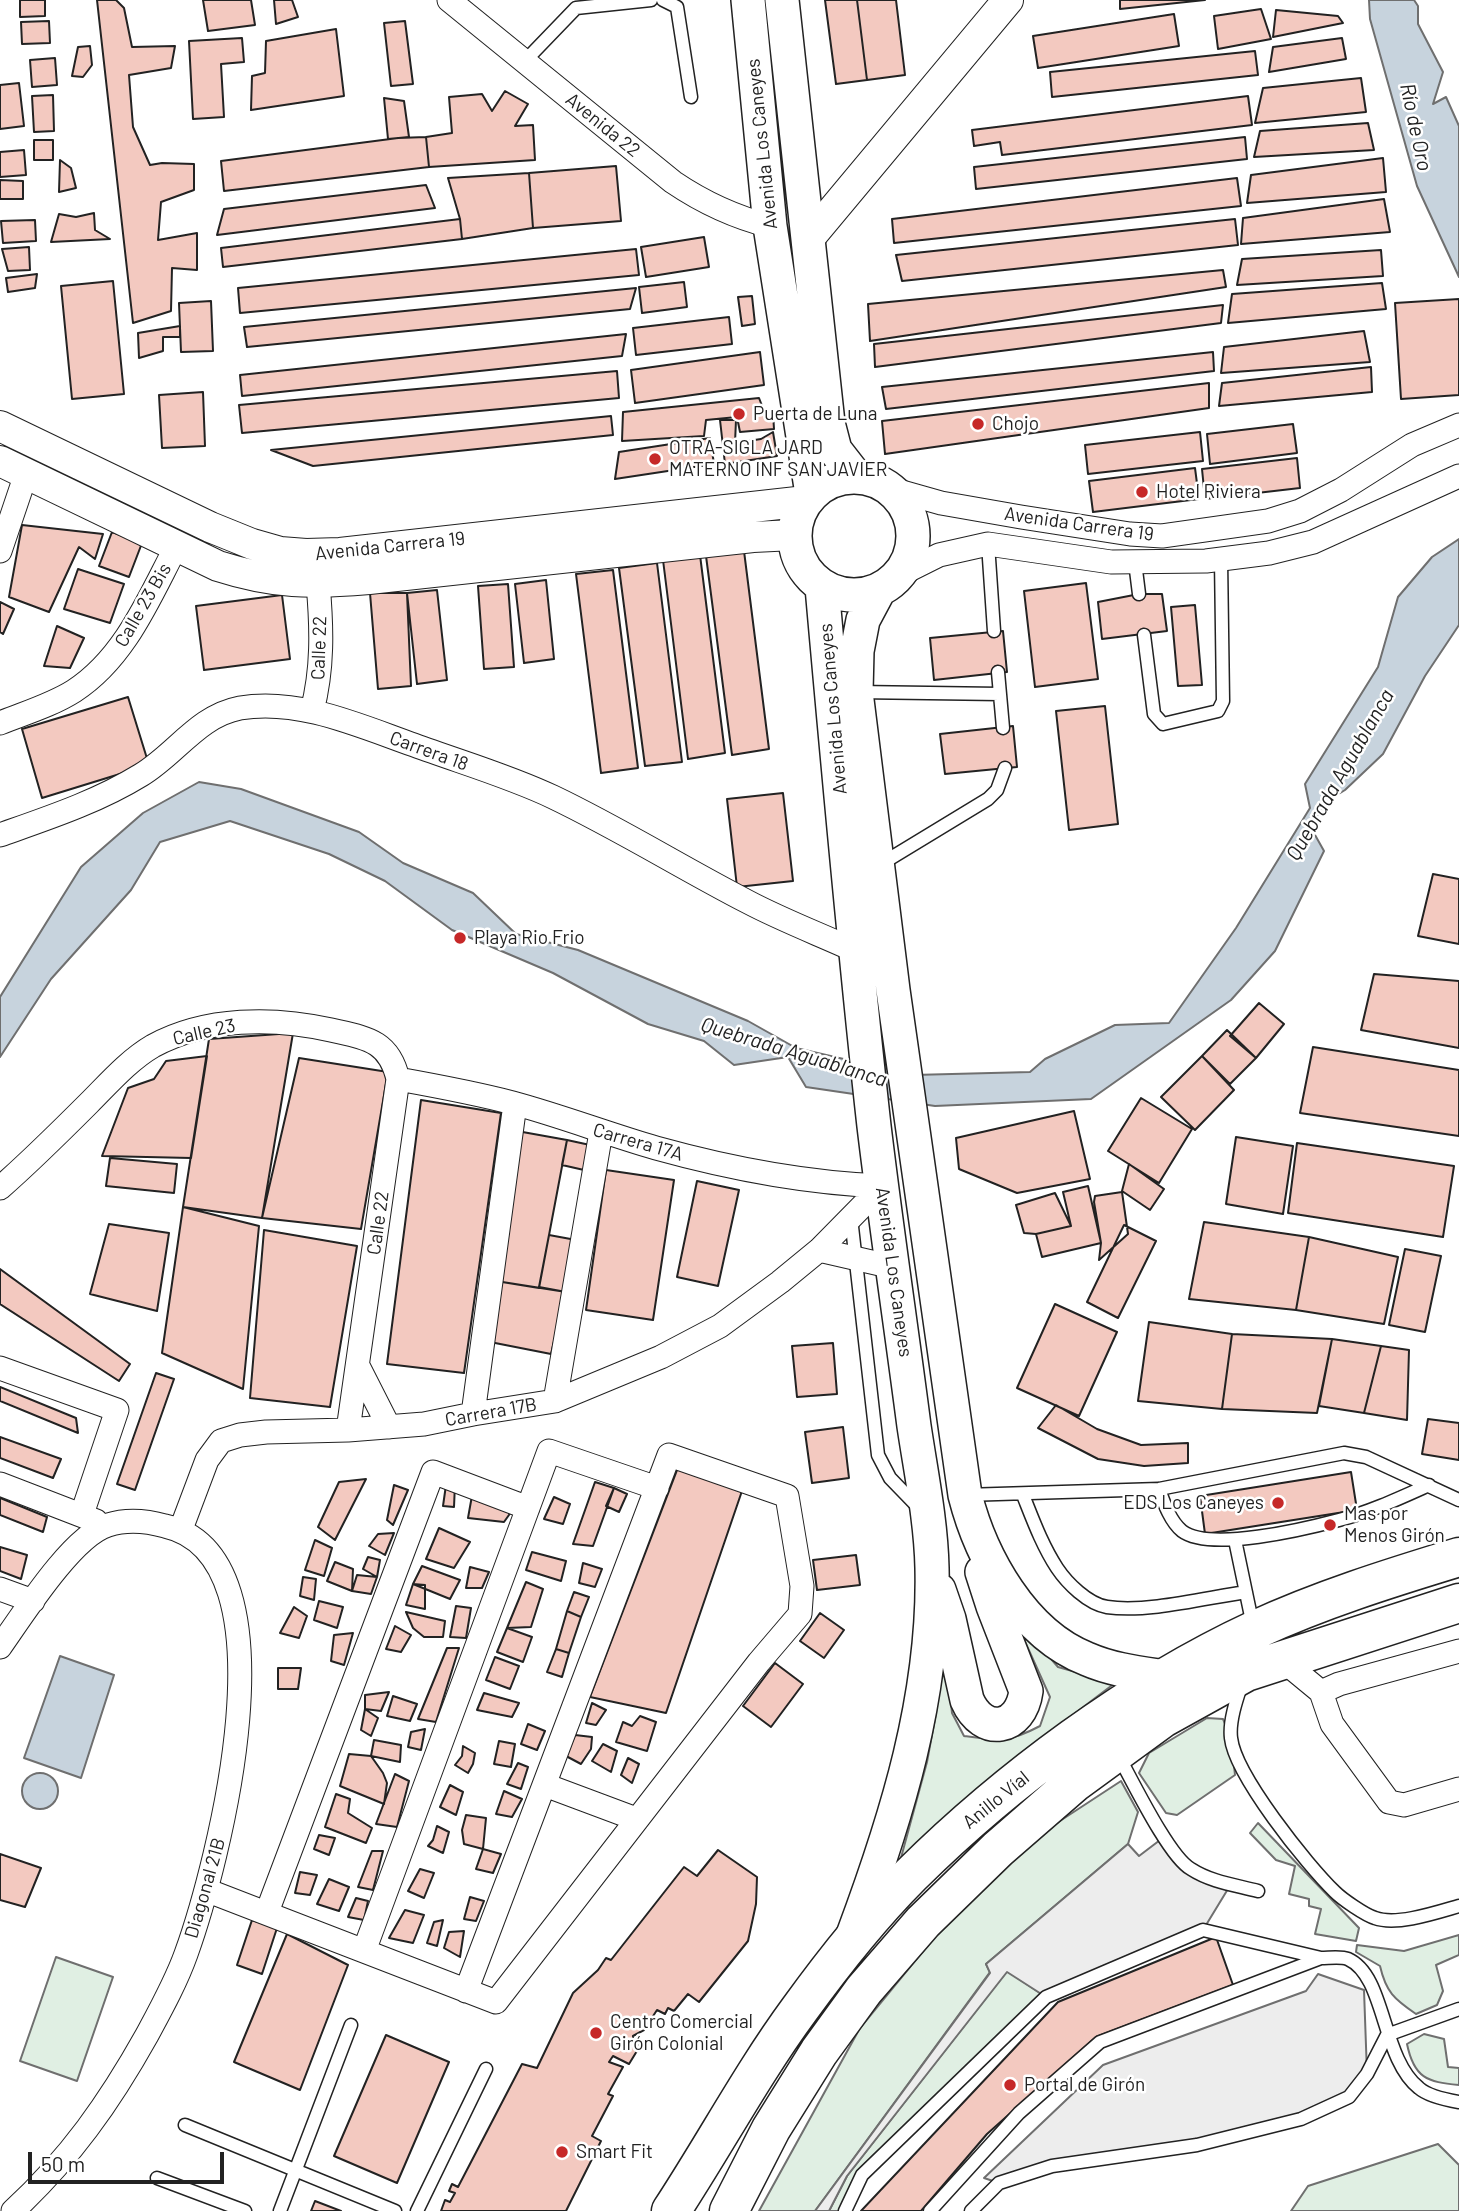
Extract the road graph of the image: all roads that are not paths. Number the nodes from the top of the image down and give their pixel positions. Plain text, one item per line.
1 (449, 0) edge
2 (651, 0) edge
3 (663, 0) edge
4 (748, 0) edge
5 (782, 0) edge
6 (1008, 0) edge
7 (524, 62) junction
8 (691, 97) dead end
9 (770, 226) junction
10 (807, 241) junction
11 (1459, 425) edge
12 (0, 426) edge
13 (13, 468) edge
14 (1459, 476) edge
15 (856, 477) junction
16 (888, 488) junction
17 (809, 498) junction
18 (794, 535) junction
19 (988, 544) junction
20 (176, 547) junction
21 (0, 551) edge
22 (1221, 559) junction
23 (1135, 562) junction
24 (889, 583) junction
25 (318, 584) junction
26 (822, 587) junction
27 (1139, 594) dead end
28 (994, 631) dead end
29 (1144, 635) dead end
30 (998, 673) dead end
31 (856, 692) junction
32 (1000, 694) junction
33 (312, 711) junction
34 (0, 723) edge
35 (1003, 727) dead end
36 (1005, 768) dead end
37 (0, 835) edge
38 (877, 866) junction
39 (854, 950) junction
40 (876, 991) junction
41 (398, 1079) junction
42 (515, 1104) junction
43 (601, 1132) junction
44 (882, 1186) junction
45 (0, 1188) edge
46 (850, 1218) junction
47 (818, 1250) junction
48 (855, 1258) junction
49 (893, 1267) junction
50 (358, 1366) junction
51 (0, 1367) edge
52 (555, 1401) junction
53 (472, 1414) junction
54 (389, 1427) junction
55 (348, 1430) junction
56 (0, 1483) edge
57 (1429, 1485) junction
58 (657, 1488) junction
59 (1159, 1489) junction
60 (1023, 1494) junction
61 (1459, 1500) edge
62 (528, 1508) junction
63 (969, 1509) junction
64 (82, 1514) junction
65 (927, 1516) junction
66 (105, 1526) junction
67 (181, 1530) junction
68 (1235, 1540) junction
69 (1459, 1557) edge
70 (932, 1568) junction
71 (0, 1589) edge
72 (1246, 1592) junction
73 (33, 1601) junction
74 (1459, 1603) edge
75 (1254, 1631) junction
76 (0, 1647) edge
77 (1459, 1651) edge
78 (1281, 1659) junction
79 (1246, 1672) junction
80 (1166, 1677) junction
81 (1321, 1692) junction
82 (1116, 1751) junction
83 (545, 1785) junction
84 (1459, 1789) edge
85 (636, 1819) junction
86 (206, 1890) junction
87 (1258, 1891) dead end
88 (1459, 1906) edge
89 (267, 1912) junction
90 (848, 1947) junction
91 (364, 1951) junction
92 (1321, 1958) junction
93 (466, 1991) junction
94 (1459, 2009) edge
95 (351, 2025) dead end
96 (1387, 2035) junction
97 (485, 2069) dead end
98 (1459, 2102) edge
99 (185, 2125) dead end
100 (295, 2172) junction
101 (157, 2178) dead end
102 (13, 2211) edge
103 (245, 2211) edge
104 (279, 2211) edge
105 (395, 2211) edge
106 (418, 2211) edge
107 (671, 2211) edge
108 (729, 2211) edge
109 (845, 2211) edge
110 (930, 2211) edge
111 (971, 2211) edge

1 - 7 street, Avenida 22
2 - 7 lane
3 - 8 lane
4 - 9 main road, Avenida Los Caneyes
5 - 10 main road, Avenida Los Caneyes
6 - 10 street
7 - 9 street, Avenida 22
9 - 17 main road, Avenida Los Caneyes
10 - 15 main road, Avenida Los Caneyes
11 - 16 street, Avenida Carrera 19
12 - 17 street, Avenida Carrera 19
13 - 20 street, Avenida Carrera 19
13 - 21 street
14 - 22 street, Avenida Carrera 19
15 - 16 main road
15 - 17 main road
16 - 24 main road
17 - 18 main road
18 - 25 street, Avenida Carrera 19
18 - 26 main road
19 - 23 street, Avenida Carrera 19
19 - 24 street, Avenida Carrera 19
19 - 28 lane
20 - 25 street, Avenida Carrera 19
20 - 34 street, Calle 23 Bis
22 - 23 street, Avenida Carrera 19
22 - 29 lane
23 - 27 lane
24 - 26 main road
24 - 31 main road, Avenida Los Caneyes
25 - 33 street, Calle 22
26 - 39 main road, Avenida Los Caneyes
30 - 32 lane
31 - 32 lane
31 - 38 main road, Avenida Los Caneyes
32 - 35 lane
33 - 37 street, Carrera 18
33 - 39 street, Carrera 18
36 - 38 lane
38 - 40 main road, Avenida Los Caneyes
39 - 40 main road, Avenida Los Caneyes
40 - 44 main road, Avenida Los Caneyes
40 - 63 main road, Avenida Los Caneyes
41 - 42 street, Carrera 17A
41 - 45 street, Calle 23
41 - 50 street, Calle 22
42 - 43 street, Carrera 17A
42 - 53 street
43 - 44 street, Carrera 17A
43 - 52 street
44 - 46 street, Carrera 17B
44 - 49 main road, Avenida Los Caneyes
46 - 47 street, Carrera 17B
46 - 48 lane
47 - 48 street
47 - 52 street, Carrera 17B
48 - 49 street
48 - 65 lane
49 - 65 main road, Avenida Los Caneyes
50 - 54 street
50 - 55 street, Calle 22
51 - 64 street
52 - 53 street, Carrera 17B
53 - 54 street, Carrera 17B
54 - 55 street, Carrera 17B
55 - 67 street, Carrera 17B
56 - 64 street
57 - 59 lane
57 - 61 lane
57 - 68 lane
58 - 62 street
58 - 83 street
58 - 85 street
59 - 60 lane
59 - 68 lane
60 - 63 lane
60 - 72 lane
62 - 89 street
62 - 91 street
63 - 70 main road
63 - 80 main road, Avenida Los Caneyes
64 - 66 street
65 - 70 main road, Avenida Los Caneyes
66 - 67 street
66 - 73 street
67 - 86 street, Diagonal 21B
68 - 72 lane
69 - 75 highway, Anillo Víal
70 - 90 main road, Avenida Los Caneyes
71 - 73 street
72 - 75 lane
73 - 76 street
74 - 78 highway, Anillo Víal
75 - 80 highway, Anillo Víal
77 - 81 street
78 - 79 highway, Anillo Víal
78 - 81 street
79 - 82 highway, Anillo Víal
79 - 88 lane
80 - 90 highway, Anillo Víal
81 - 84 street
82 - 87 lane
82 - 108 highway, Anillo Víal
83 - 85 street
83 - 93 street
85 - 93 street
86 - 89 street
86 - 102 street, Diagonal 21B
89 - 91 street
90 - 107 highway, Anillo Víal
91 - 93 street
92 - 96 lane
92 - 109 lane
92 - 110 lane
94 - 96 lane
95 - 100 lane
96 - 98 lane
96 - 111 lane
97 - 106 lane
99 - 100 lane
100 - 104 lane
100 - 105 lane
101 - 103 lane

